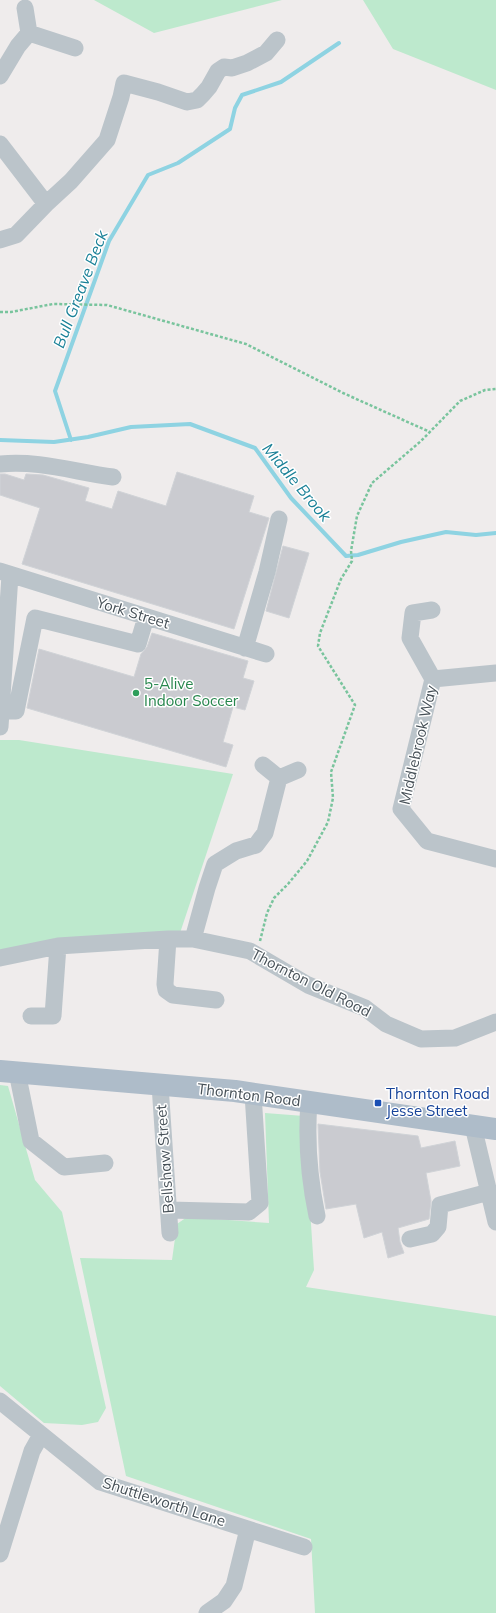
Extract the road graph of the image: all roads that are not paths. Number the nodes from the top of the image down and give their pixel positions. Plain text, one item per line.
1 (25, 8) dead end
2 (30, 33) junction
3 (277, 40) dead end
4 (75, 48) dead end
5 (0, 76) edge
6 (0, 144) edge
7 (46, 204) junction
8 (0, 240) edge
9 (0, 464) edge
10 (113, 477) dead end
11 (279, 519) dead end
12 (5, 573) edge
13 (432, 610) dead end
14 (146, 617) junction
15 (245, 648) junction
16 (266, 654) dead end
17 (496, 674) edge
18 (433, 679) junction
19 (1, 719) edge
20 (263, 765) dead end
21 (298, 770) dead end
22 (278, 778) junction
23 (496, 859) edge
24 (168, 939) junction
25 (194, 939) junction
26 (58, 946) junction
27 (0, 958) edge
28 (216, 1000) dead end
29 (31, 1016) dead end
30 (496, 1022) edge
31 (8, 1071) edge
32 (160, 1085) junction
33 (254, 1094) junction
34 (309, 1102) junction
35 (473, 1126) junction
36 (496, 1129) edge
37 (105, 1163) dead end
38 (489, 1192) junction
39 (169, 1210) junction
40 (317, 1216) dead end
41 (496, 1222) edge
42 (170, 1233) dead end
43 (410, 1239) dead end
44 (0, 1401) edge
45 (41, 1435) junction
46 (248, 1529) junction
47 (304, 1547) dead end
48 (0, 1554) edge
49 (207, 1613) edge

1 - 2 street
2 - 4 street
2 - 5 street
3 - 7 street
6 - 7 street
7 - 8 street
9 - 10 street
11 - 15 street
12 - 14 street, York Street
12 - 19 street
13 - 18 street
14 - 15 street, York Street
14 - 19 street
15 - 16 street, York Street
17 - 18 street, Middlebrook Way
18 - 23 street, Middlebrook Way
20 - 22 street
21 - 22 street
22 - 25 street
24 - 25 street, Thornton Old Road
24 - 26 street, Thornton Old Road
24 - 28 street
25 - 30 street, Thornton Old Road
26 - 27 street, Thornton Old Road
26 - 29 street
31 - 32 main road, Thornton Road
31 - 37 street
32 - 33 main road, Thornton Road
32 - 39 street, Bellshaw Street
33 - 34 main road, Thornton Road
33 - 39 street
34 - 35 main road, Thornton Road
34 - 40 street
35 - 36 main road, Thornton Road
35 - 38 street
38 - 41 street
38 - 43 street
39 - 42 street, Bellshaw Street
44 - 45 street, Shuttleworth Lane
45 - 46 street, Shuttleworth Lane
45 - 48 street
46 - 47 street, Shuttleworth Lane
46 - 49 street

